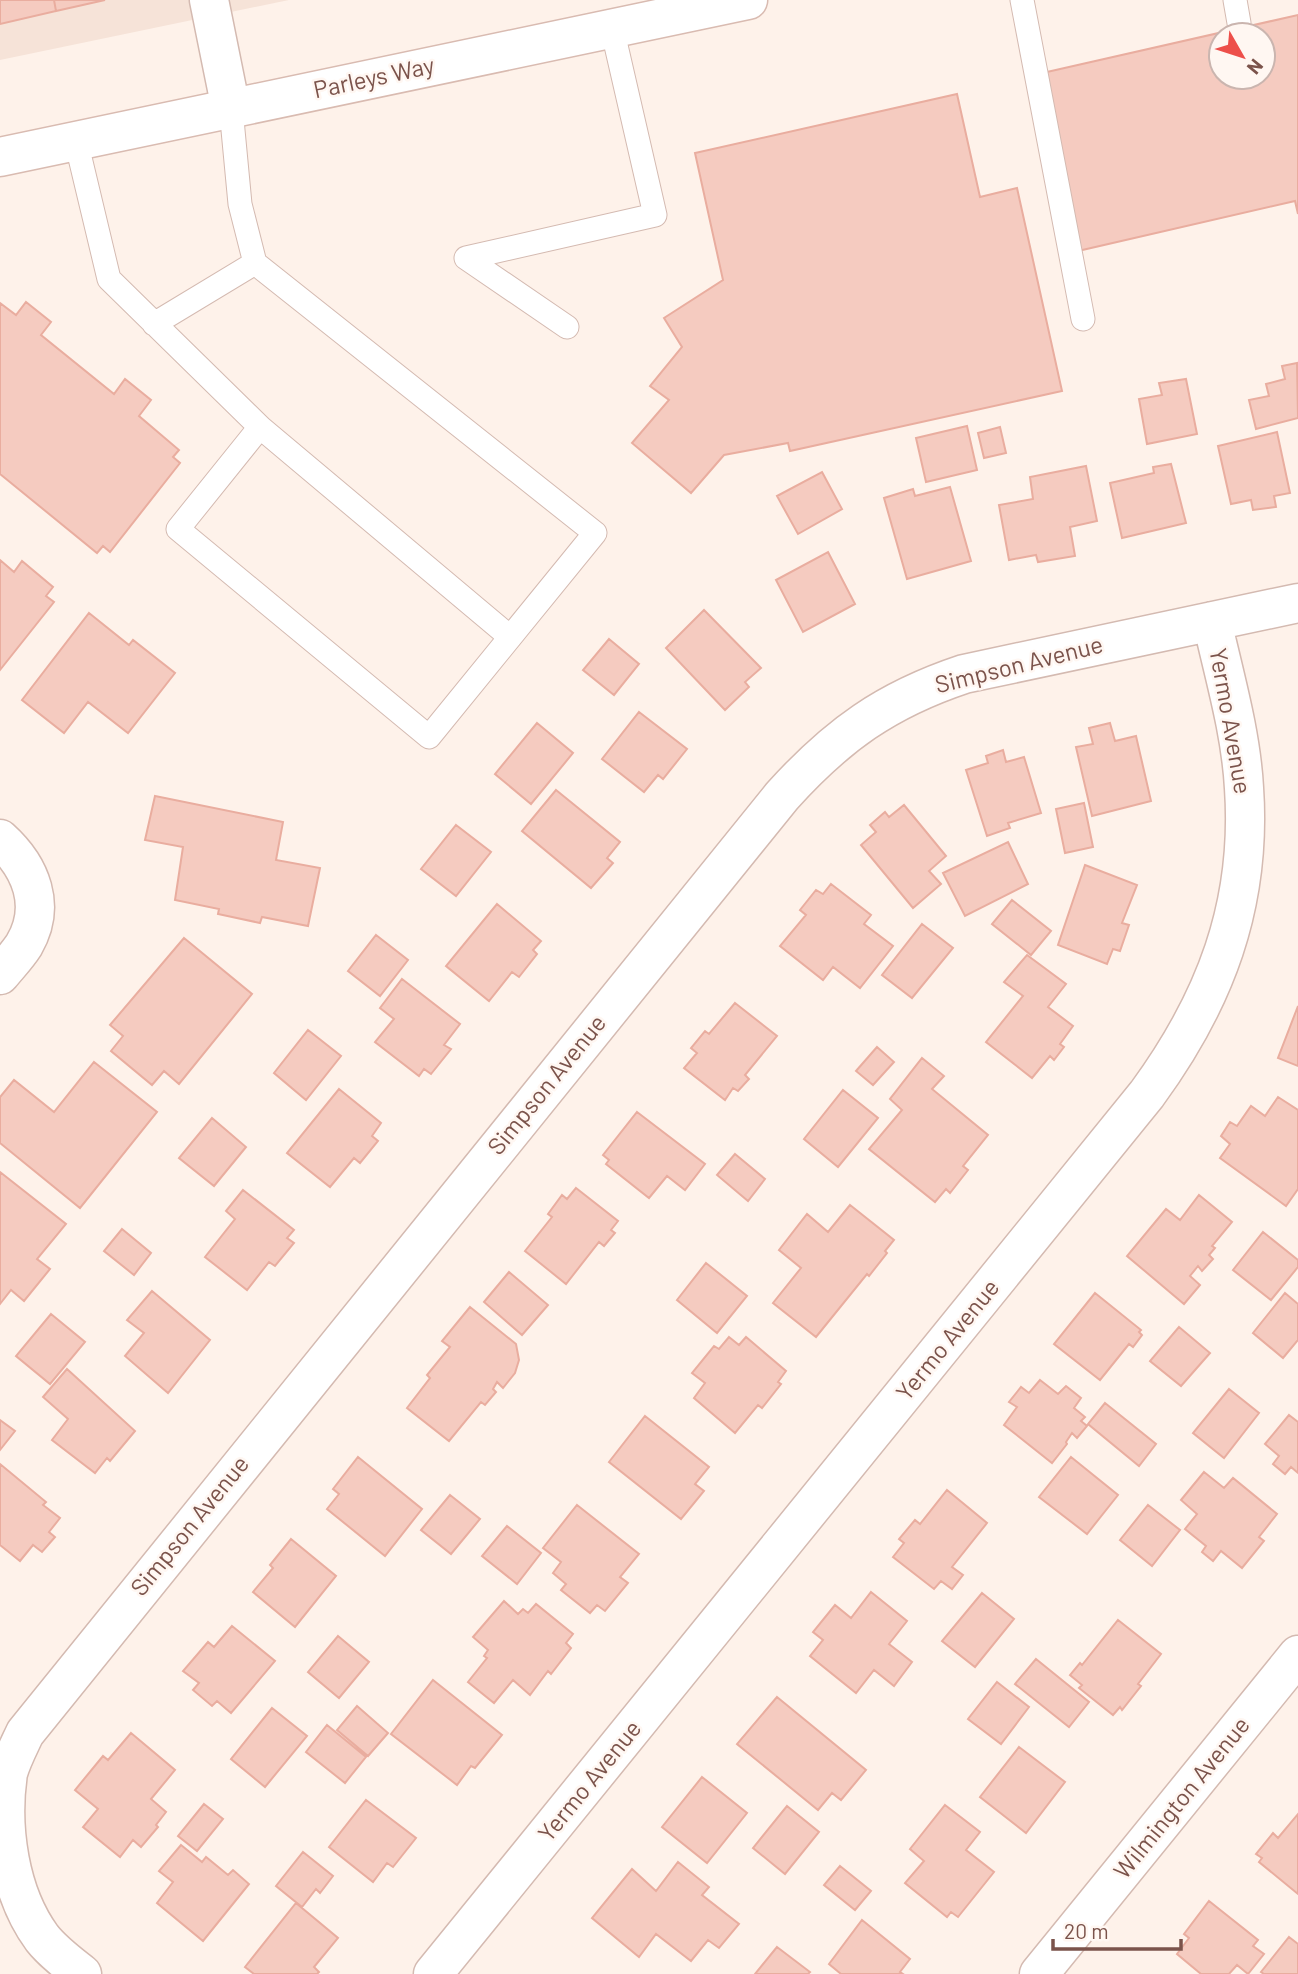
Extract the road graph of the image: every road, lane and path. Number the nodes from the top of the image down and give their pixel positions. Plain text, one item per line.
1 (209, 0) edge
2 (748, 0) edge
3 (1022, 0) edge
4 (1235, 0) edge
5 (1239, 21) edge
6 (612, 28) junction
7 (231, 109) junction
8 (76, 141) junction
9 (0, 157) edge
10 (255, 263) junction
11 (1083, 319) dead end
12 (154, 324) junction
13 (567, 327) dead end
14 (260, 427) junction
15 (1298, 603) edge
16 (1212, 621) junction
17 (510, 637) junction
18 (0, 839) edge
19 (0, 975) edge
20 (1298, 1655) edge
21 (82, 1974) edge
22 (433, 1974) edge
23 (1039, 1974) edge

1 - 7 street
2 - 6 street, Parleys Way
3 - 11 lane
4 - 5 lane
6 - 7 street, Parleys Way
6 - 13 lane
7 - 8 street, Parleys Way
7 - 10 lane
8 - 9 street, Parleys Way
8 - 12 lane
10 - 12 lane
10 - 17 lane
12 - 14 lane
14 - 17 lane
14 - 17 lane
15 - 16 street, Simpson Avenue
16 - 21 street, Simpson Avenue
16 - 22 street, Yermo Avenue
18 - 19 street
20 - 23 street, Wilmington Avenue

